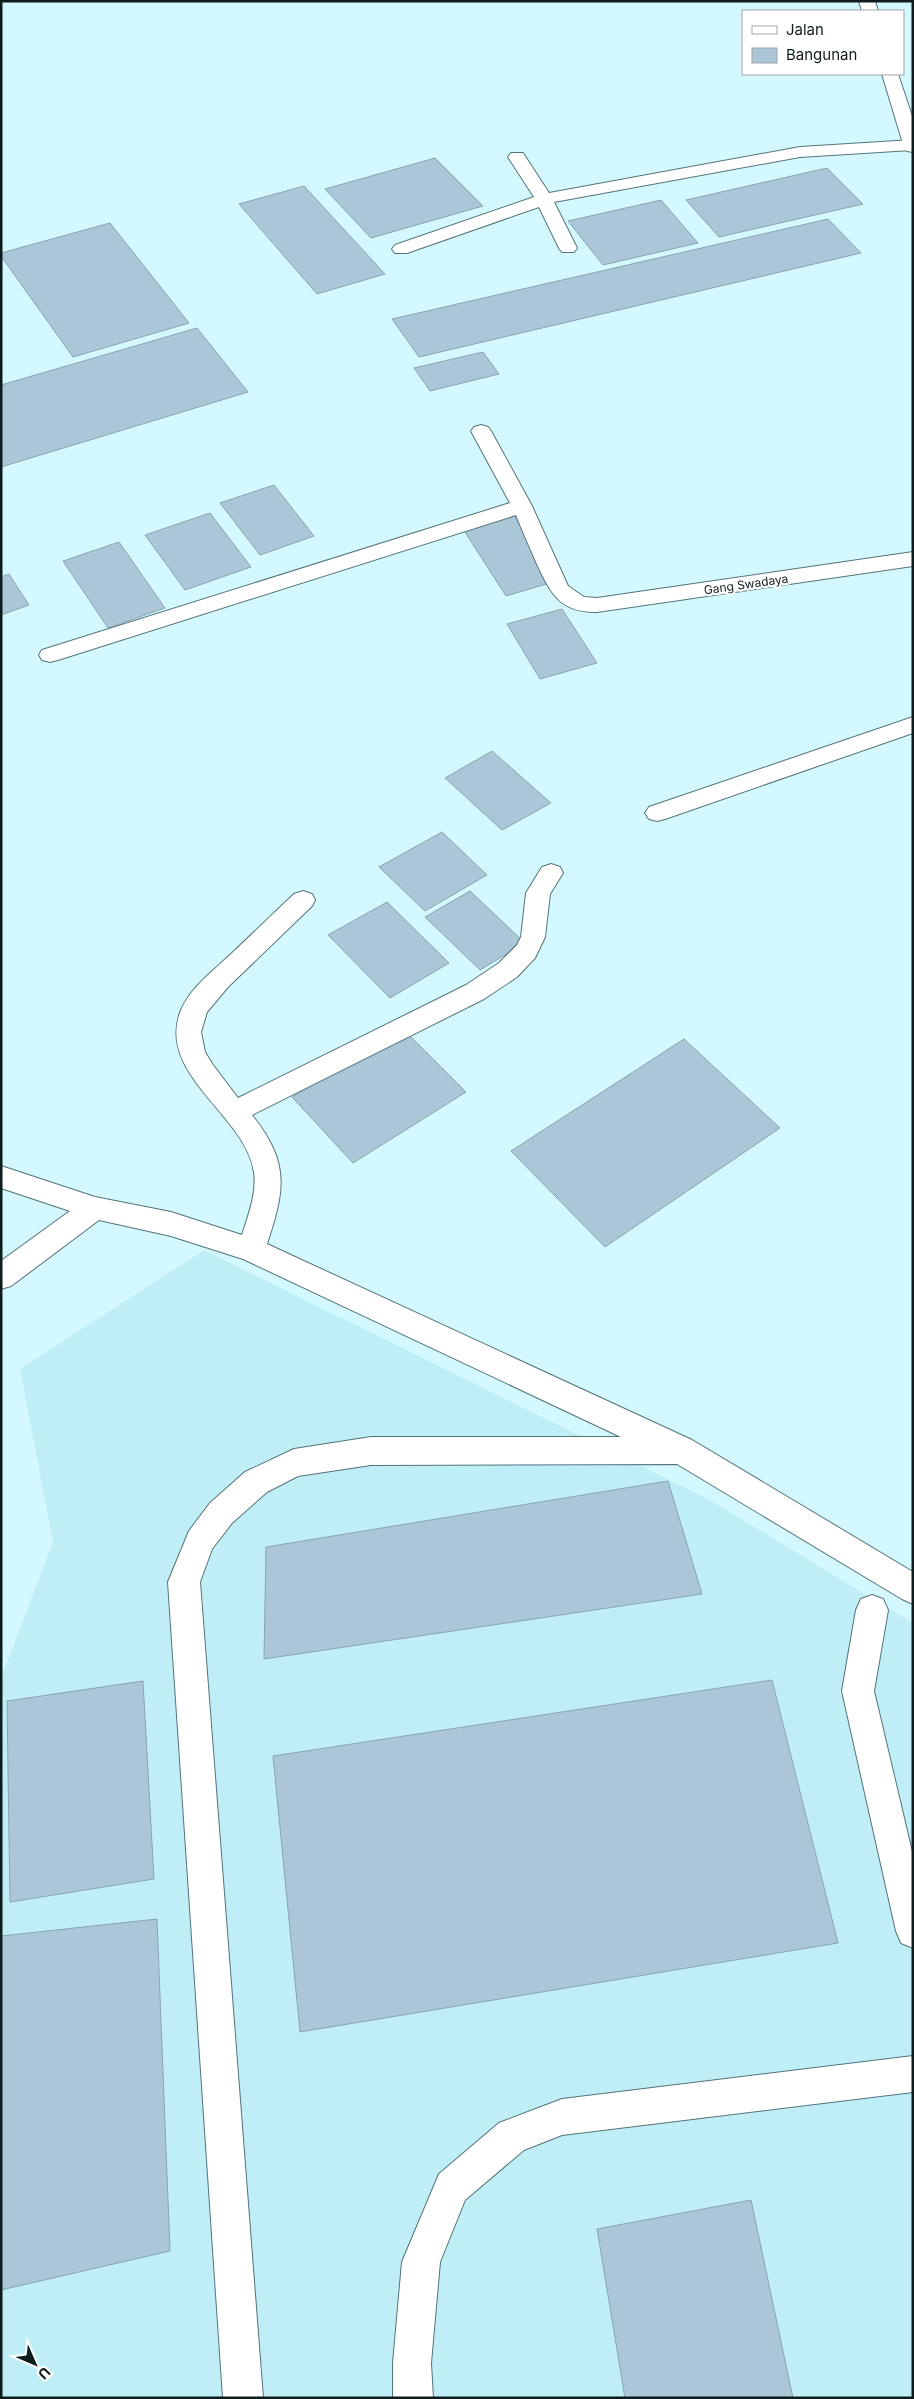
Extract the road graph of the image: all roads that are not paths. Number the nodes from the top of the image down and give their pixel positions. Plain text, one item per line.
1 (890, 75) edge
2 (912, 146) edge
3 (517, 158) dead end
4 (544, 199) junction
5 (568, 248) dead end
6 (401, 249) dead end
7 (481, 431) dead end
8 (522, 506) junction
9 (913, 560) edge
10 (50, 655) dead end
11 (913, 725) edge
12 (657, 813) dead end
13 (551, 873) dead end
14 (303, 900) dead end
15 (234, 1112) junction
16 (1, 1177) edge
17 (95, 1208) junction
18 (251, 1250) junction
19 (1, 1277) edge
20 (681, 1450) junction
21 (913, 1588) edge
22 (872, 1610) dead end
23 (913, 1931) edge
24 (913, 2074) edge
25 (243, 2398) edge
26 (413, 2398) edge

1 - 2 street
2 - 4 street
3 - 4 street
4 - 5 street
4 - 6 street
7 - 8 street
8 - 9 street, Gang Swadaya
8 - 10 street
11 - 12 street
13 - 15 street
14 - 15 street
15 - 18 street
16 - 17 street
17 - 18 street
17 - 19 street
18 - 20 street
20 - 21 street
20 - 25 street
22 - 23 street
24 - 26 street

